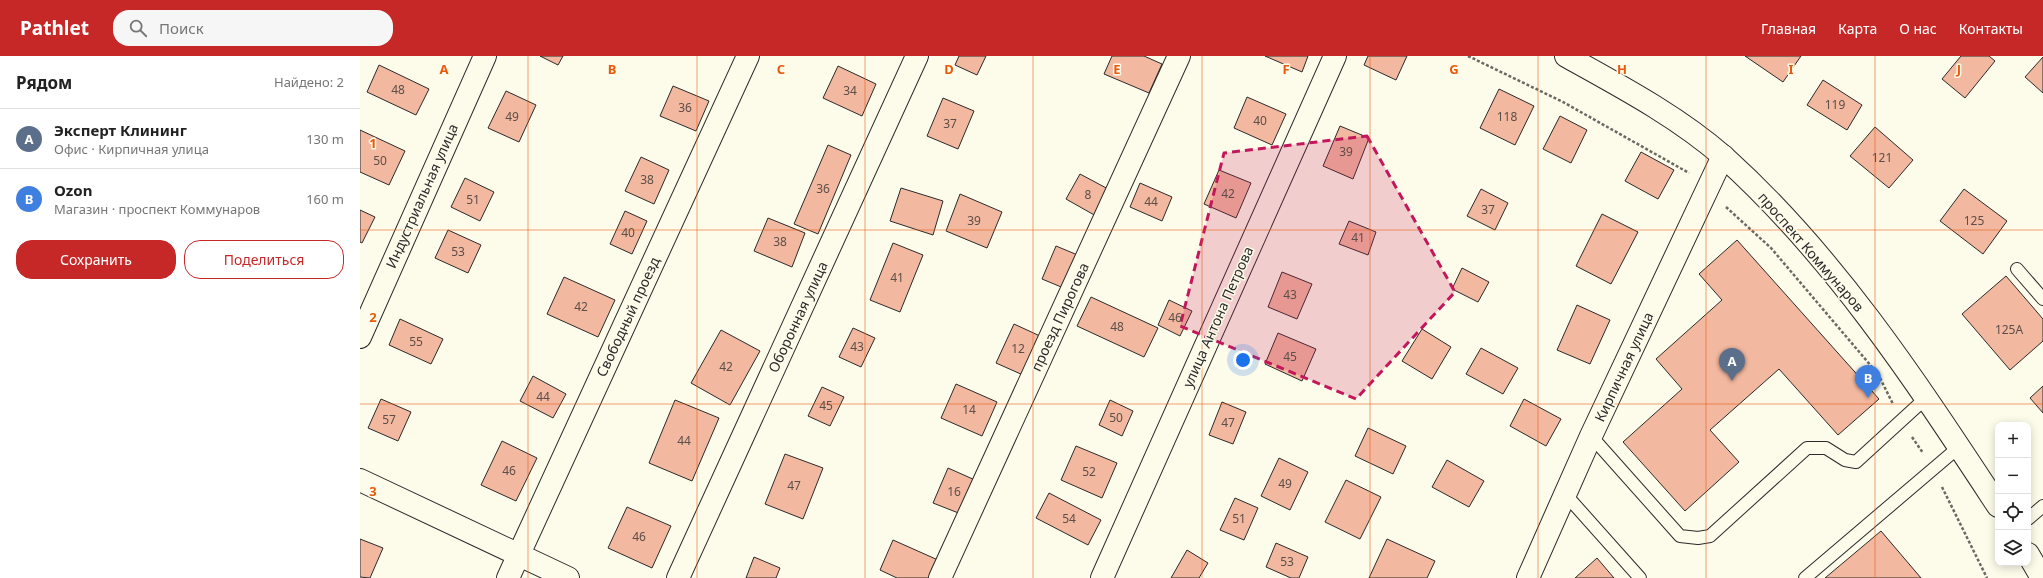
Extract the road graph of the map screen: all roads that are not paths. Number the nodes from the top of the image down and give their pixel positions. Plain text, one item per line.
1 (485, 56) edge
2 (748, 56) edge
3 (917, 56) edge
4 (1179, 56) edge
5 (1335, 56) edge
6 (1566, 56) edge
7 (1723, 156) junction
8 (2017, 269) dead end
9 (2043, 299) edge
10 (360, 337) edge
11 (1926, 398) junction
12 (1590, 436) junction
13 (1959, 447) junction
14 (360, 480) edge
15 (1566, 495) junction
16 (1995, 501) edge
17 (2043, 506) edge
18 (2031, 516) edge
19 (519, 555) junction
20 (2031, 559) edge
21 (508, 578) edge
22 (568, 578) edge
23 (678, 578) edge
24 (940, 578) edge
25 (1102, 578) edge
26 (1528, 578) edge
27 (1640, 578) edge
28 (1804, 578) edge
29 (2042, 578) edge

1 - 10 street, Индустриальная улица
2 - 19 street, Свободный проезд
3 - 23 street, Оборонная улица
4 - 24 street, проезд Пирогова
5 - 25 street, улица Антона Петрова
6 - 7 street, проспект Коммунаров
7 - 11 street, проспект Коммунаров
7 - 12 street, Кирпичная улица
8 - 9 lane
11 - 12 lane
11 - 13 street, проспект Коммунаров
12 - 15 street, Кирпичная улица
13 - 16 street, проспект Коммунаров
13 - 28 lane
14 - 19 street
15 - 26 street, Кирпичная улица
15 - 27 lane
17 - 18 lane
19 - 21 street, Свободный проезд
19 - 22 street
20 - 29 street

